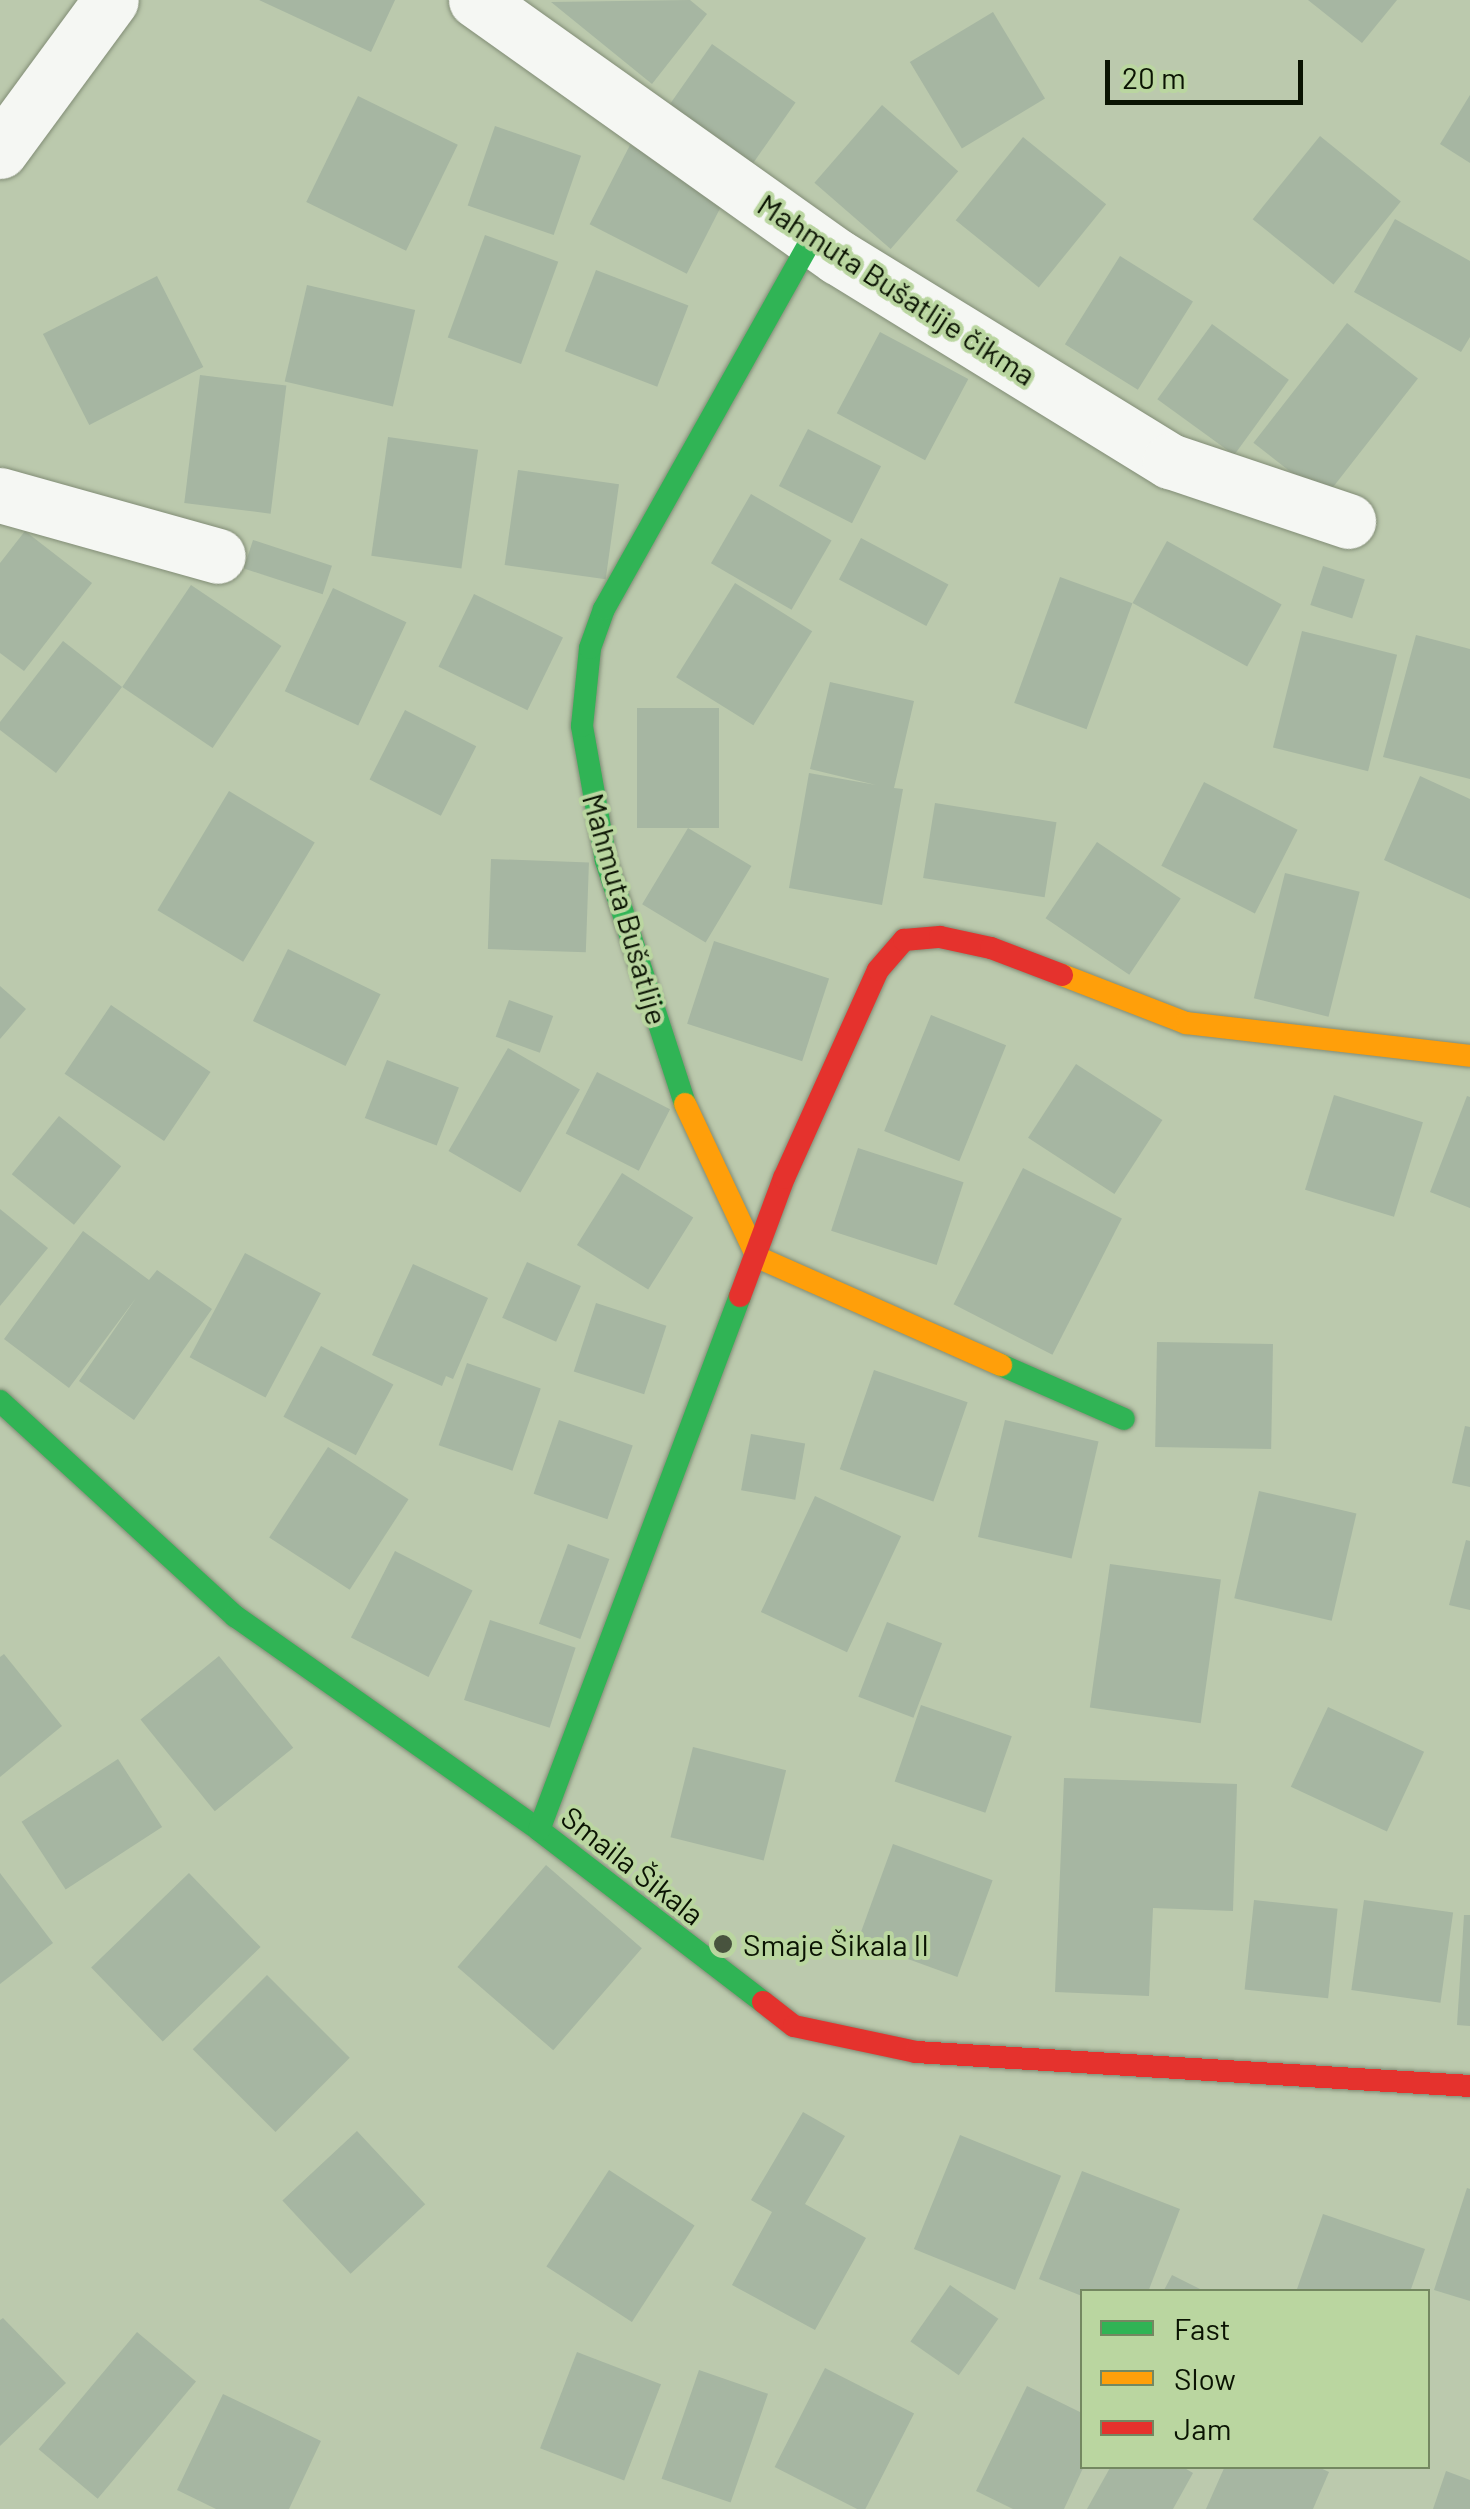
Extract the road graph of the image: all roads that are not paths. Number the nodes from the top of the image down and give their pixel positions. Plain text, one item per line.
1 (110, 0) edge
2 (476, 0) edge
3 (0, 151) edge
4 (812, 239) junction
5 (0, 495) edge
6 (1348, 521) dead end
7 (218, 556) dead end
8 (1470, 1056) edge
9 (757, 1258) junction
10 (0, 1401) edge
11 (1124, 1419) dead end
12 (539, 1830) junction
13 (1470, 2086) edge

1 - 3 street
2 - 4 street, Mahmuta Bušatlije čikma
4 - 6 street, Mahmuta Bušatlije čikma
4 - 9 street, Mahmuta Bušatlije
5 - 7 street
8 - 9 street
9 - 11 street
9 - 12 street
10 - 12 street, Smaila Šikala
12 - 13 street, Smaila Šikala

